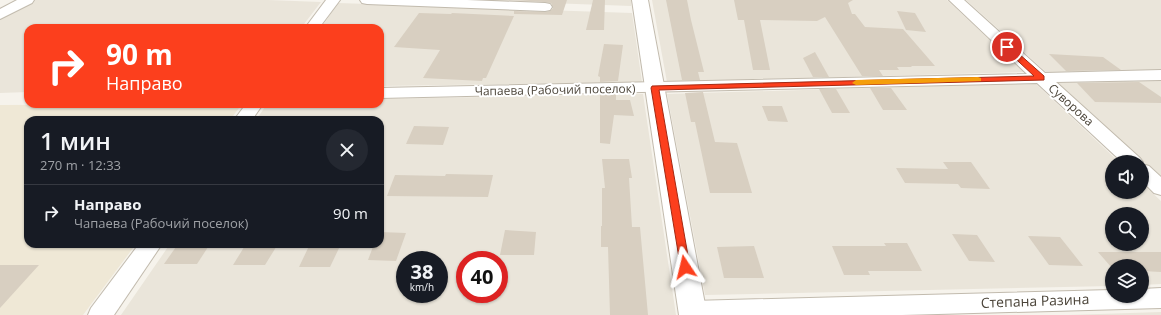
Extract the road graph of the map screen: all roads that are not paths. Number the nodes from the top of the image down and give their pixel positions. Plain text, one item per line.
1 (27, 0) edge
2 (333, 0) edge
3 (367, 0) edge
4 (640, 0) edge
5 (956, 0) edge
6 (546, 7) dead end
7 (0, 15) edge
8 (315, 24) edge
9 (1161, 75) edge
10 (1041, 78) junction
11 (654, 88) junction
12 (384, 93) edge
13 (1125, 155) edge
14 (1149, 177) edge
15 (1161, 188) edge
16 (148, 248) edge
17 (1161, 298) edge
18 (693, 313) edge
19 (100, 315) edge

1 - 7 street
2 - 8 street
3 - 6 street
4 - 11 street
5 - 10 street, Суворова
9 - 10 street, Чапаева (Рабочий поселок)
10 - 11 street, Чапаева (Рабочий поселок)
10 - 13 street, Суворова
11 - 12 street, Чапаева (Рабочий поселок)
11 - 18 street
14 - 15 street
16 - 19 street
17 - 18 street, Степана Разина

